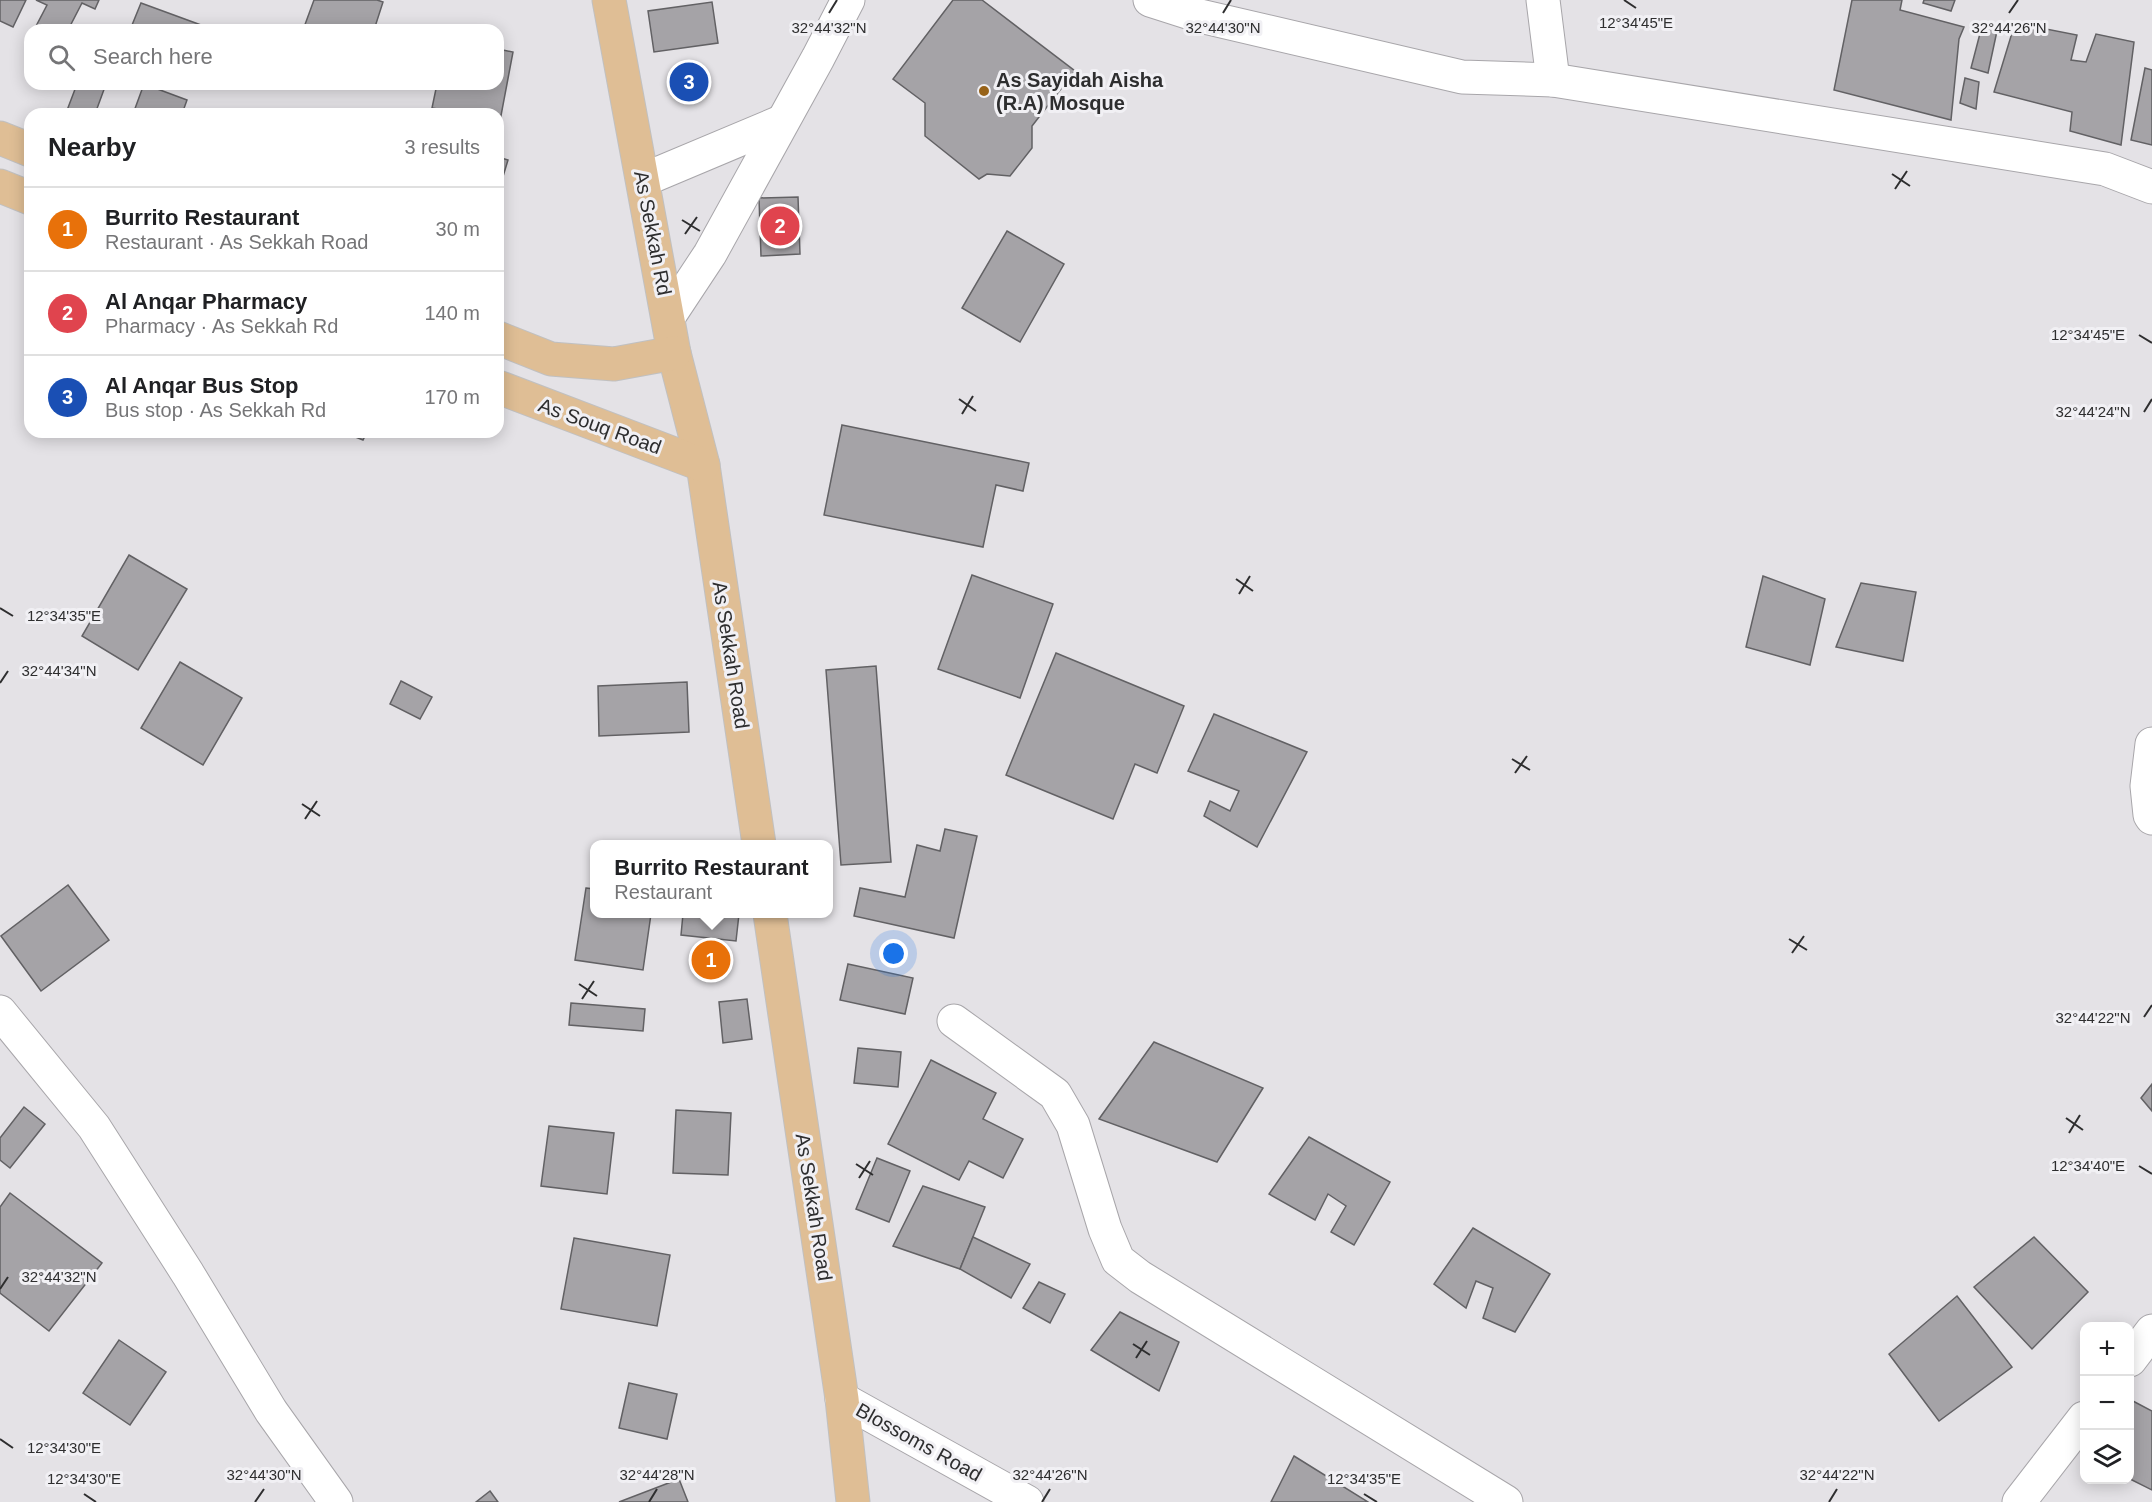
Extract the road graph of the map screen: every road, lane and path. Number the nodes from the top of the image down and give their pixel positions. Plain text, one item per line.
1 (609, 0) edge
2 (848, 0) edge
3 (1150, 0) edge
4 (1543, 0) edge
5 (1553, 80) junction
6 (781, 122) junction
7 (0, 138) edge
8 (24, 148) edge
9 (643, 180) junction
10 (0, 186) edge
11 (2152, 188) edge
12 (24, 196) edge
13 (669, 316) junction
14 (504, 340) edge
15 (674, 353) junction
16 (504, 389) edge
17 (703, 465) junction
18 (2152, 744) edge
19 (2152, 818) edge
20 (758, 840) edge
21 (771, 918) edge
22 (0, 1012) edge
23 (954, 1021) dead end
24 (2152, 1331) edge
25 (2134, 1355) edge
26 (842, 1399) junction
27 (2080, 1425) edge
28 (2027, 1500) edge
29 (336, 1502) edge
30 (853, 1502) edge
31 (1027, 1502) edge
32 (1506, 1502) edge

1 - 9 main road, As Sekkah Rd
2 - 6 street
3 - 5 street
4 - 5 street
5 - 11 street
6 - 9 street
6 - 13 street
7 - 8 main road
9 - 13 main road, As Sekkah Rd
10 - 12 main road
13 - 15 main road, As Sekkah Rd
14 - 15 main road
15 - 17 main road, As Sekkah Rd
16 - 17 main road, As Souq Road
17 - 20 main road, As Sekkah Road
18 - 19 street
21 - 26 main road, As Sekkah Road
22 - 29 street
23 - 32 street
24 - 25 street
26 - 30 main road, As Sekkah Road
26 - 31 street, Blossoms Road
27 - 28 street

